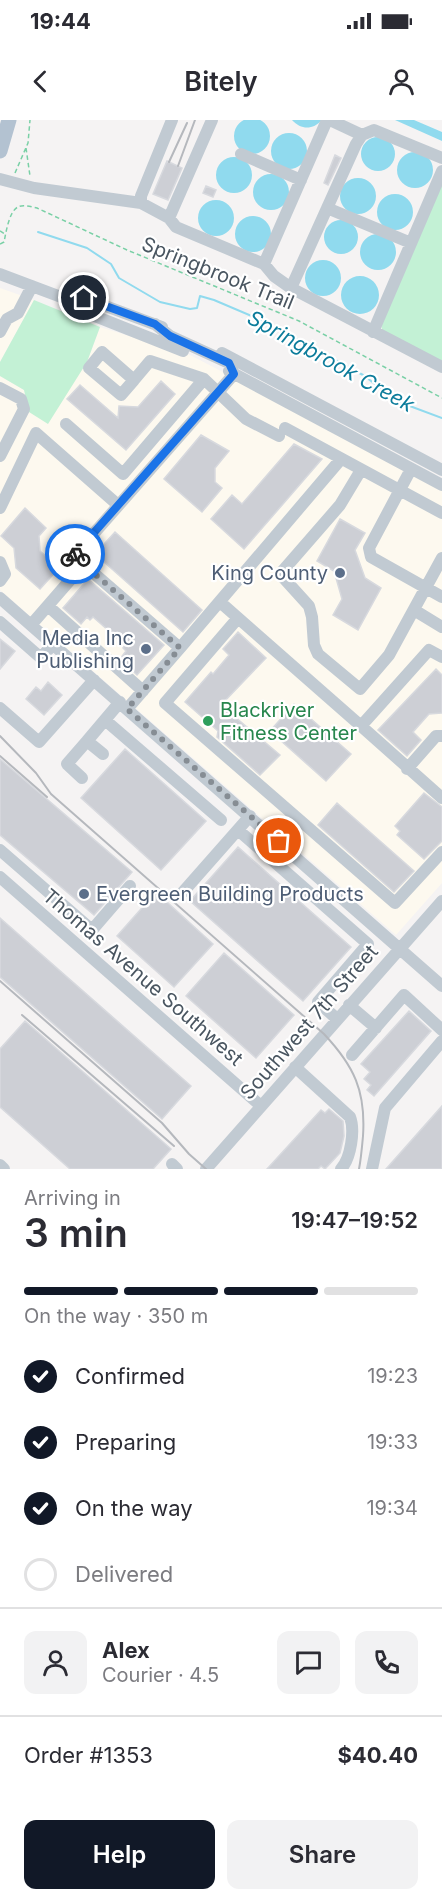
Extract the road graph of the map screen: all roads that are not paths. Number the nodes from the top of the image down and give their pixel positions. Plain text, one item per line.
1 (9, 120) edge
2 (172, 120) edge
3 (212, 120) edge
4 (328, 120) edge
5 (362, 135) junction
6 (0, 151) edge
7 (241, 154) dead end
8 (442, 158) edge
9 (442, 171) edge
10 (0, 179) edge
11 (301, 180) junction
12 (141, 204) junction
13 (327, 208) junction
14 (169, 218) junction
15 (411, 243) junction
16 (264, 264) junction
17 (0, 274) edge
18 (32, 286) junction
19 (291, 288) junction
20 (61, 297) junction
21 (4, 319) edge
22 (155, 324) junction
23 (0, 332) edge
24 (373, 332) junction
25 (442, 367) edge
26 (234, 374) junction
27 (204, 379) junction
28 (134, 380) dead end
29 (0, 388) edge
30 (218, 391) junction
31 (66, 424) dead end
32 (361, 442) junction
33 (0, 456) edge
34 (351, 464) junction
35 (411, 469) junction
36 (442, 472) edge
37 (442, 485) edge
38 (400, 490) junction
39 (118, 505) junction
40 (0, 508) edge
41 (442, 513) edge
42 (442, 558) edge
43 (0, 562) edge
44 (84, 564) junction
45 (0, 581) edge
46 (426, 588) junction
47 (442, 597) edge
48 (0, 598) edge
49 (219, 602) junction
50 (48, 606) junction
51 (414, 610) junction
52 (238, 618) junction
53 (0, 622) edge
54 (31, 625) junction
55 (442, 627) edge
56 (52, 644) junction
57 (180, 648) junction
58 (442, 657) edge
59 (93, 680) junction
60 (143, 691) junction
61 (124, 706) junction
62 (0, 708) edge
63 (105, 720) junction
64 (361, 726) junction
65 (442, 736) edge
66 (87, 741) junction
67 (103, 754) dead end
68 (188, 762) junction
69 (407, 769) junction
70 (82, 778) dead end
71 (173, 779) junction
72 (442, 798) edge
73 (250, 816) junction
74 (221, 820) dead end
75 (238, 830) junction
76 (269, 833) junction
77 (257, 847) junction
78 (0, 850) edge
79 (442, 852) edge
80 (0, 877) edge
81 (324, 882) junction
82 (130, 886) dead end
83 (183, 892) dead end
84 (312, 896) junction
85 (347, 901) junction
86 (442, 901) edge
87 (335, 915) junction
88 (92, 930) junction
89 (78, 946) junction
90 (399, 948) junction
91 (442, 986) edge
92 (349, 1005) junction
93 (337, 1019) junction
94 (375, 1028) junction
95 (442, 1030) edge
96 (442, 1041) edge
97 (352, 1054) dead end
98 (295, 1067) junction
99 (261, 1106) junction
100 (0, 1166) edge
101 (211, 1167) edge
102 (4, 1169) edge
103 (341, 1169) edge
104 (372, 1169) edge

1 - 6 main road
2 - 12 street
3 - 14 street
4 - 5 street
4 - 11 street
5 - 8 street
5 - 13 street
7 - 11 street
9 - 15 street
10 - 12 street
11 - 16 street
12 - 14 street
13 - 15 street
13 - 19 street
14 - 16 street
15 - 24 street
16 - 19 street
17 - 18 street
18 - 20 street
18 - 21 street
19 - 24 street
20 - 22 street
20 - 26 street
21 - 23 street
22 - 26 street
22 - 36 street
24 - 25 street
26 - 30 street
26 - 32 street
27 - 28 street
27 - 30 street
27 - 31 street
29 - 33 street
30 - 34 street
30 - 39 street
32 - 34 street
32 - 35 street
32 - 36 street
34 - 38 street
34 - 49 street
34 - 51 street
35 - 37 street
35 - 38 street
38 - 41 street
38 - 46 street
39 - 40 street
39 - 44 street
42 - 46 street
43 - 45 street
44 - 50 street
44 - 57 street
46 - 47 street
46 - 51 street
48 - 54 street
49 - 52 street
49 - 57 street
50 - 54 street
50 - 60 street
51 - 55 street
52 - 64 street
52 - 79 street
53 - 56 street
54 - 56 street
56 - 59 street
57 - 60 street
58 - 64 street
59 - 61 street
59 - 62 street
60 - 61 street
61 - 63 street
61 - 68 street
63 - 66 street
63 - 71 street
64 - 69 street
65 - 69 street
66 - 67 street
66 - 70 street
68 - 71 street
68 - 73 street
69 - 72 street
71 - 74 street
73 - 75 street
73 - 76 street
75 - 77 street
75 - 83 street
76 - 77 street
76 - 81 street
77 - 84 street
78 - 88 street
80 - 89 street, Thomas Avenue Southwest
81 - 84 street
81 - 85 street
82 - 88 street
84 - 87 street
85 - 87 street
85 - 90 street
86 - 90 street, Southwest 7th Street
87 - 93 street
88 - 89 street
89 - 99 street, Thomas Avenue Southwest
90 - 91 street
90 - 92 street, Southwest 7th Street
92 - 93 street, Southwest 7th Street
92 - 94 street
93 - 98 street, Southwest 7th Street
94 - 95 street
94 - 97 street
96 - 104 street
98 - 99 street, Southwest 7th Street
98 - 103 street
99 - 101 street, Southwest 7th Street
100 - 102 street

